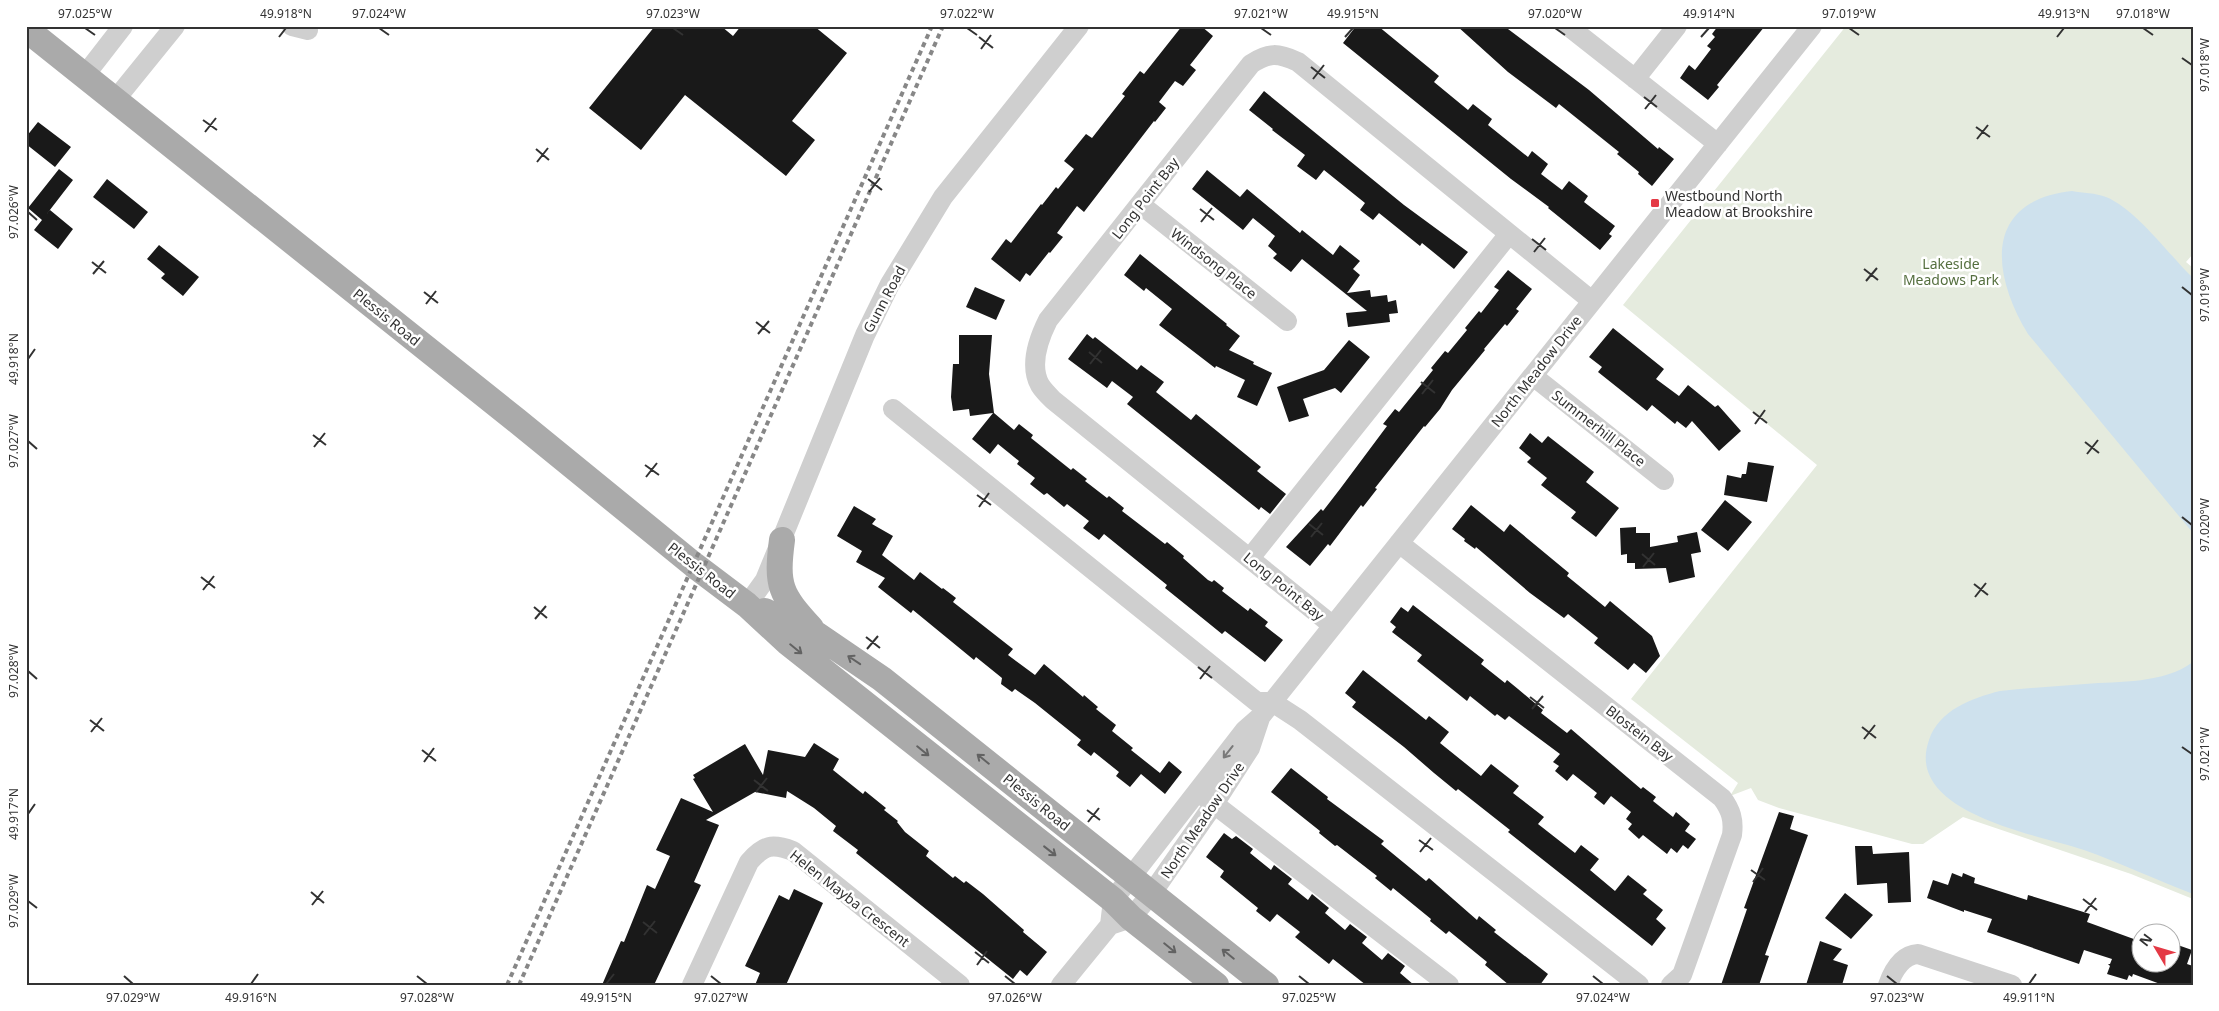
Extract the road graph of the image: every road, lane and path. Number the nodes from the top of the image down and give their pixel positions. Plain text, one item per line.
1 (123, 26) edge
2 (176, 26) edge
3 (1080, 26) edge
4 (1568, 26) edge
5 (1677, 26) edge
6 (1812, 26) edge
7 (26, 29) edge
8 (85, 76) junction
9 (1635, 79) junction
10 (115, 100) junction
11 (1718, 144) junction
12 (1140, 204) junction
13 (1509, 234) junction
14 (1592, 300) junction
15 (1287, 321) dead end
16 (1533, 376) junction
17 (892, 409) dead end
18 (1664, 480) dead end
19 (782, 540) junction
20 (1399, 543) junction
21 (1250, 558) junction
22 (747, 605) junction
23 (1332, 625) junction
24 (816, 634) junction
25 (1266, 709) junction
26 (1197, 791) junction
27 (1214, 804) junction
28 (1131, 877) junction
29 (1152, 893) junction
30 (1118, 914) junction
31 (692, 985) edge
32 (960, 985) edge
33 (1061, 985) edge
34 (1216, 985) edge
35 (1266, 985) edge
36 (1449, 985) edge
37 (1639, 985) edge
38 (1671, 985) edge
39 (1888, 985) edge
40 (2012, 985) edge

1 - 8 street
2 - 10 street
3 - 19 street, Gunn Road
4 - 9 street
5 - 9 street
6 - 11 street, North Meadow Drive
7 - 8 main road, Plessis Road
8 - 10 main road, Plessis Road
9 - 11 street
10 - 22 main road, Plessis Road
11 - 14 street, North Meadow Drive
12 - 13 street, Long Point Bay
12 - 15 street, Windsong Place
12 - 21 street, Long Point Bay
13 - 14 street, Long Point Bay
13 - 21 street
14 - 16 street, North Meadow Drive
16 - 18 street, Summerhill Place
16 - 20 street, North Meadow Drive
17 - 25 street
19 - 22 street, Gunn Road
19 - 24 main road
20 - 23 street, North Meadow Drive
20 - 38 street, Blostein Bay
21 - 23 street, Long Point Bay
22 - 24 main road, Plessis Road
22 -> 30 main road, Plessis Road
23 - 25 street, North Meadow Drive
28 -> 24 main road, Plessis Road
25 -> 26 street, North Meadow Drive
25 - 27 street, North Meadow Drive
25 - 37 street
26 - 27 street
26 - 28 street, North Meadow Drive
27 - 29 street, North Meadow Drive
27 - 36 street
28 - 29 main road, Plessis Road
28 - 30 street, North Meadow Drive
29 - 30 street, North Meadow Drive
35 -> 29 main road, Plessis Road
30 - 33 street
30 -> 34 main road, Plessis Road
31 - 32 street, Helen Mayba Crescent
39 - 40 street

